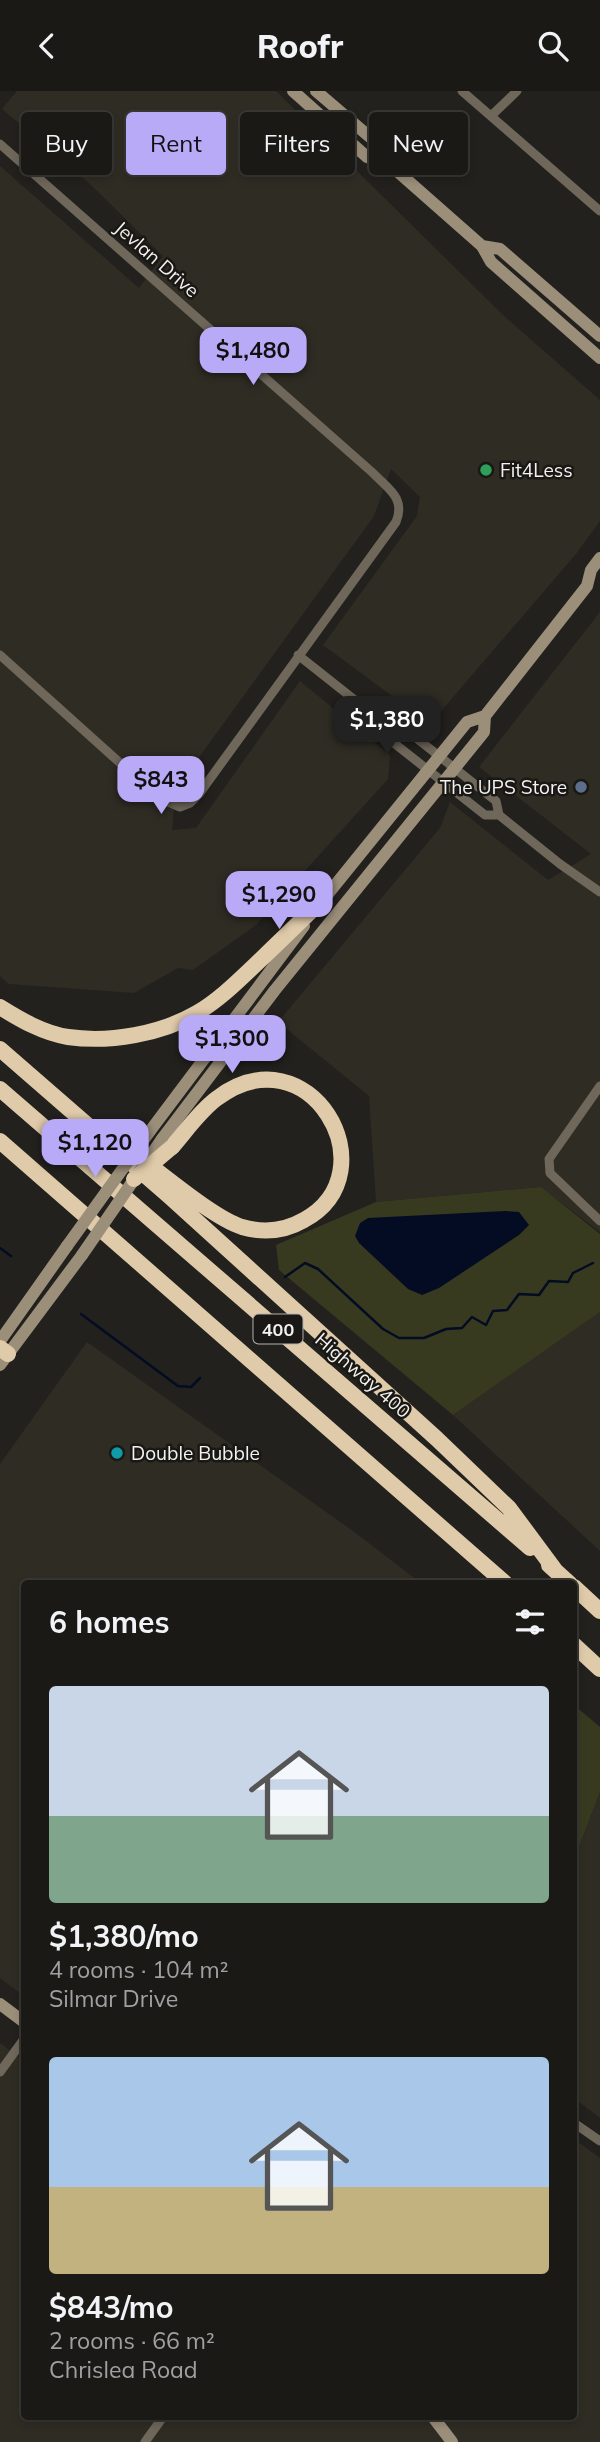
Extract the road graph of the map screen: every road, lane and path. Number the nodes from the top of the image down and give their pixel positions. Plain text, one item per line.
1 (293, 91) edge
2 (316, 91) edge
3 (462, 91) edge
4 (517, 91) edge
5 (491, 116) junction
6 (369, 136) edge
7 (0, 144) edge
8 (369, 158) edge
9 (401, 175) edge
10 (600, 211) edge
11 (482, 246) junction
12 (600, 336) edge
13 (600, 358) edge
14 (600, 558) edge
15 (600, 580) edge
16 (587, 586) junction
17 (0, 655) edge
18 (298, 655) junction
19 (485, 716) junction
20 (380, 720) junction
21 (439, 755) junction
22 (428, 769) junction
23 (456, 769) junction
24 (445, 782) junction
25 (499, 815) junction
26 (600, 892) edge
27 (324, 898) junction
28 (0, 1007) edge
29 (0, 1049) edge
30 (600, 1086) edge
31 (0, 1089) edge
32 (0, 1141) edge
33 (167, 1143) junction
34 (118, 1151) junction
35 (134, 1179) joint
36 (600, 1221) edge
37 (2, 1352) edge
38 (555, 1570) junction
39 (501, 1580) edge
40 (566, 1580) edge
41 (577, 1590) edge
42 (600, 1611) edge
43 (577, 1648) edge
44 (600, 1668) edge
45 (0, 2004) edge
46 (21, 2020) edge
47 (21, 2043) edge
48 (0, 2072) edge
49 (577, 2125) edge
50 (600, 2141) edge
51 (161, 2420) edge
52 (435, 2420) edge
53 (145, 2442) edge
54 (452, 2442) edge

1 - 8 main road
2 - 6 main road
3 - 5 street
4 - 5 street
5 - 10 street
7 - 18 street, Jevlan Drive
9 - 11 main road
11 - 12 main road
11 - 13 main road
14 - 16 main road
15 - 16 main road
16 - 19 main road
17 - 18 street
18 - 20 street
19 - 21 main road
19 - 23 main road
20 - 21 street
20 - 22 street
21 - 22 main road
21 - 23 street
22 - 24 street
22 - 27 main road
23 - 24 main road
23 - 25 street
24 - 25 street
24 - 33 main road
25 - 26 street
27 - 28 highway
27 - 37 main road, bridge
29 - 34 highway
30 - 36 street
31 - 38 highway, Highway 400 / 400
32 - 39 highway, 400
33 - 34 highway
33 - 35 highway, bridge
34 - 38 highway
35 - 37 main road, bridge
38 - 40 highway, Highway 400 / 400
41 - 42 highway, Highway 400 / 400
43 - 44 highway
45 - 46 main road
47 - 48 street
49 - 50 street
51 - 53 street
52 - 54 main road

